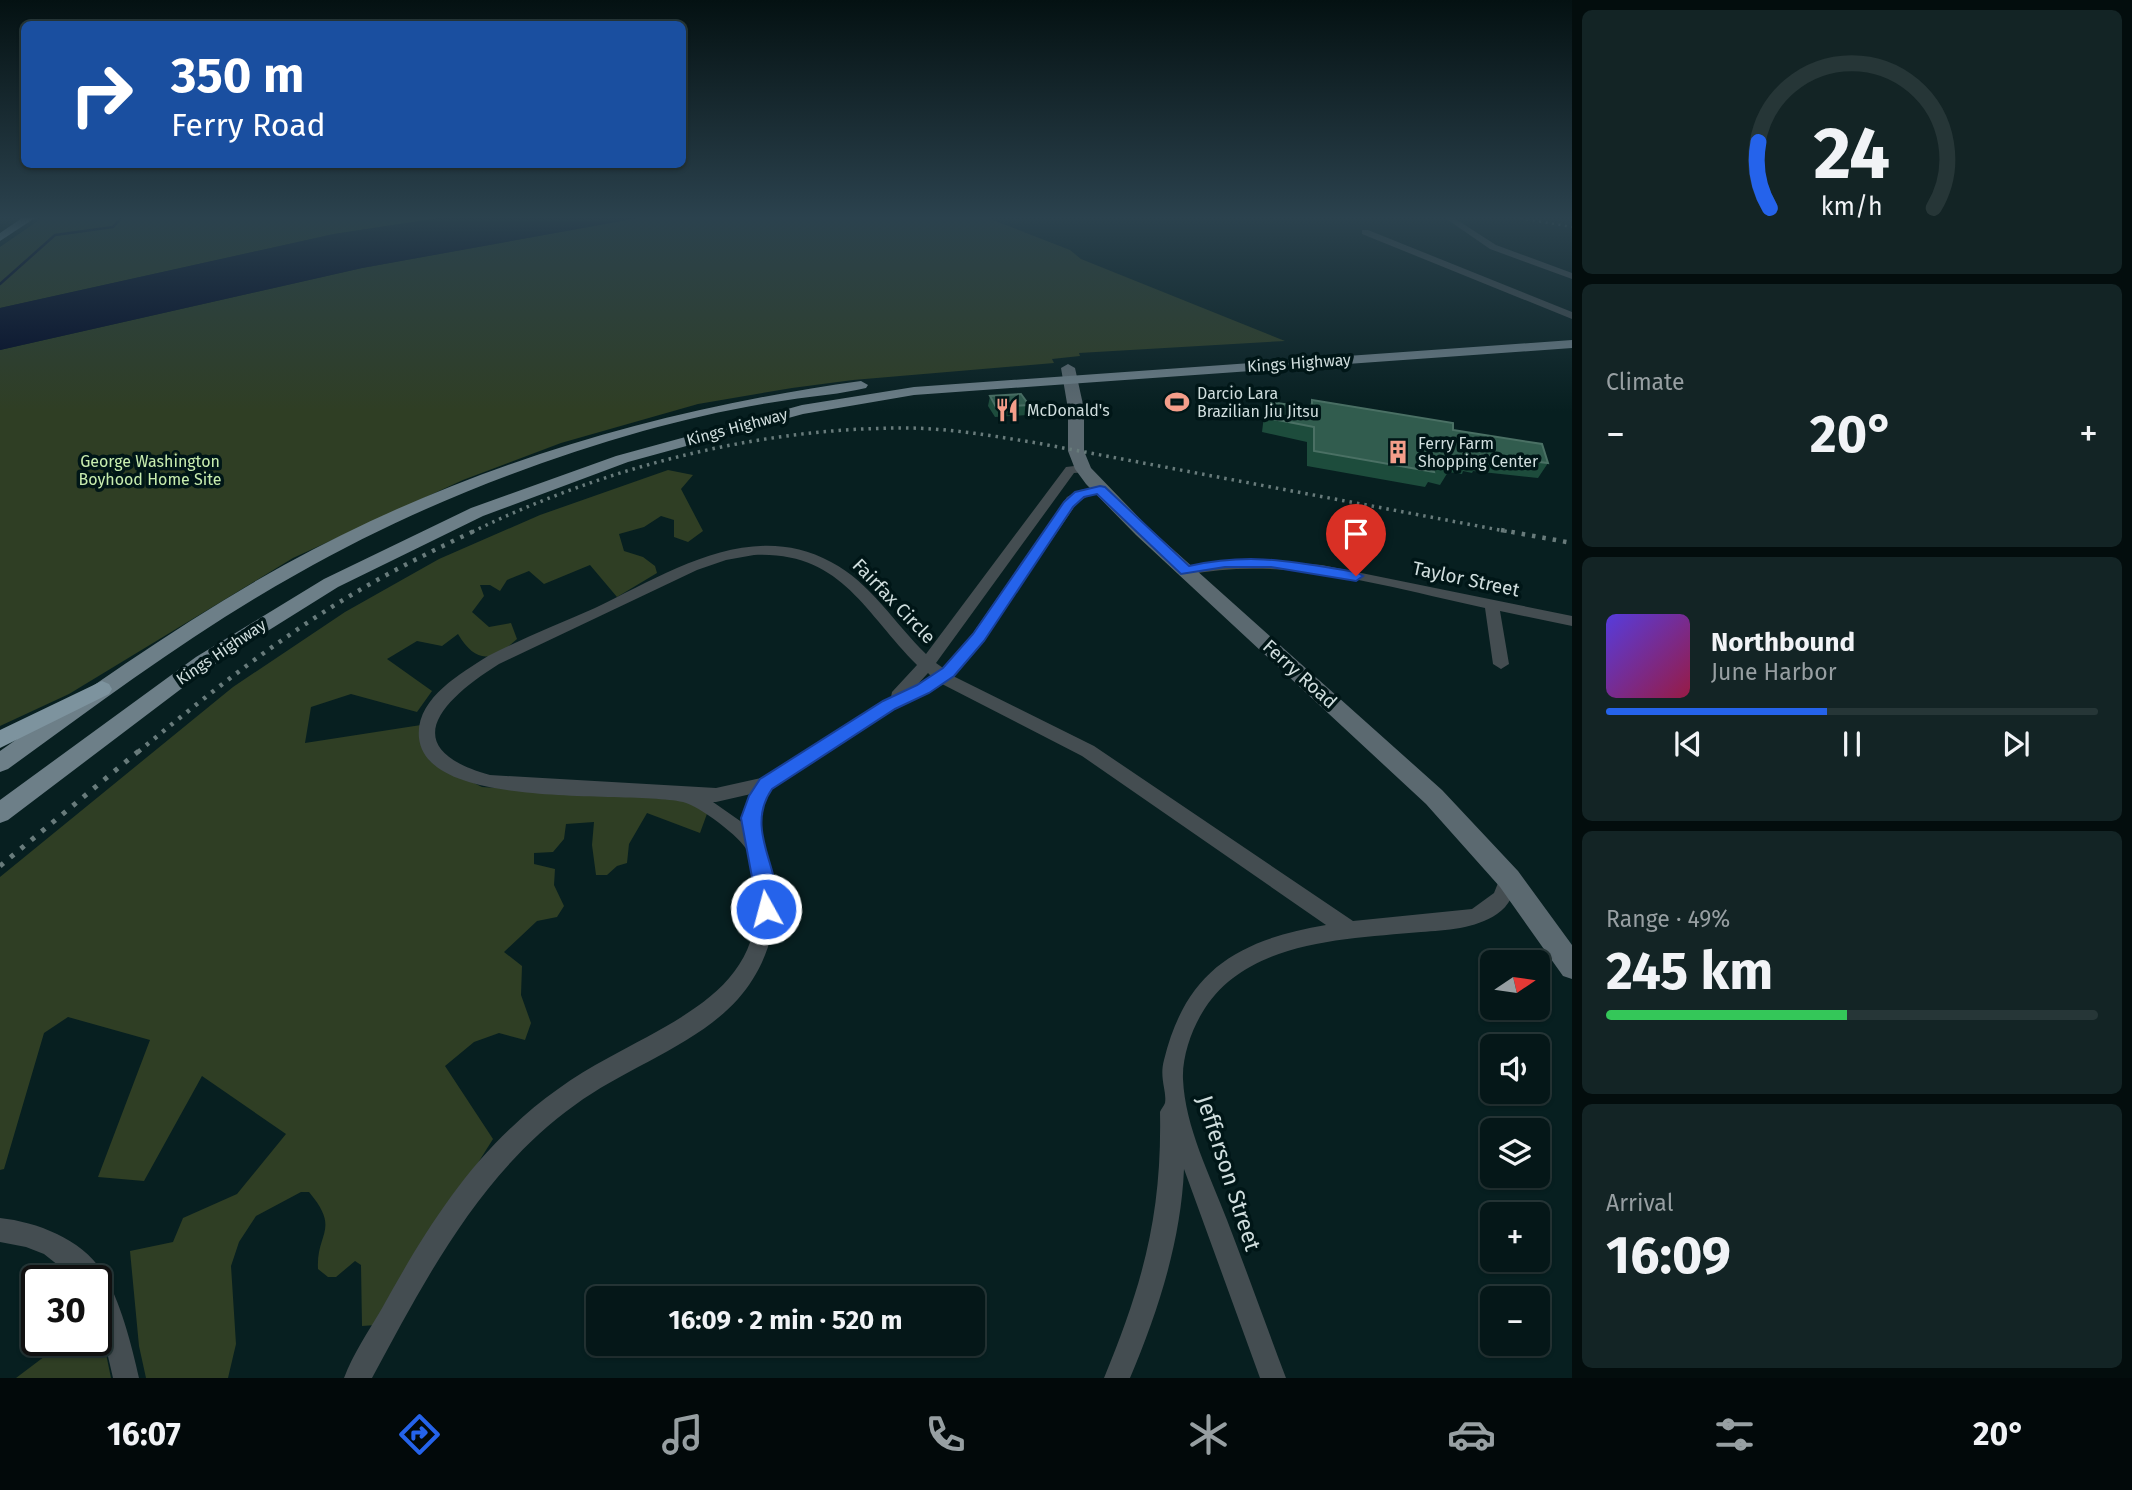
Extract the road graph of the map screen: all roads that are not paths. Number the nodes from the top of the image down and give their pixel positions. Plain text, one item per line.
1 (1489, 282) edge
2 (1572, 316) edge
3 (1572, 335) edge
4 (1572, 344) edge
5 (1069, 373) junction
6 (1083, 468) junction
7 (1100, 490) junction
8 (1186, 571) junction
9 (1492, 604) junction
10 (1572, 621) edge
11 (1501, 664) dead end
12 (926, 665) junction
13 (942, 677) junction
14 (102, 690) junction
15 (889, 705) junction
16 (0, 740) edge
17 (0, 763) edge
18 (766, 784) junction
19 (688, 795) junction
20 (0, 813) edge
21 (754, 845) junction
22 (1508, 879) junction
23 (1350, 930) junction
24 (1572, 967) edge
25 (1172, 1079) junction
26 (0, 1230) edge
27 (79, 1265) edge
28 (112, 1326) edge
29 (126, 1378) edge
30 (357, 1378) edge
31 (1117, 1378) edge
32 (1273, 1378) edge

1 - 2 street
3 - 5 main road, Kings Highway
4 - 5 main road, Kings Highway
5 - 6 main road, Ferry Road
5 - 14 main road, Kings Highway
5 - 20 main road, Kings Highway
6 - 7 main road, Ferry Road
6 - 12 street
7 - 8 main road, Ferry Road
7 - 13 street
8 - 9 street, Taylor Street
8 - 22 main road, Ferry Road
9 - 10 street, Taylor Street
9 - 11 street
12 - 13 street, Fairfax Circle
12 - 15 street
12 - 19 street, Fairfax Circle
13 - 15 street
13 - 23 street, Fairfax Circle
14 - 16 highway
14 - 17 main road, Kings Highway
15 - 18 street
18 - 19 street, Fairfax Circle
18 - 21 street
19 - 21 street, Fairfax Circle
21 - 30 street
22 - 23 street, Jefferson Street
22 - 24 main road, Ferry Road
23 - 25 street, Jefferson Street
25 - 31 street
25 - 32 street, Jefferson Street
26 - 27 street
28 - 29 street

